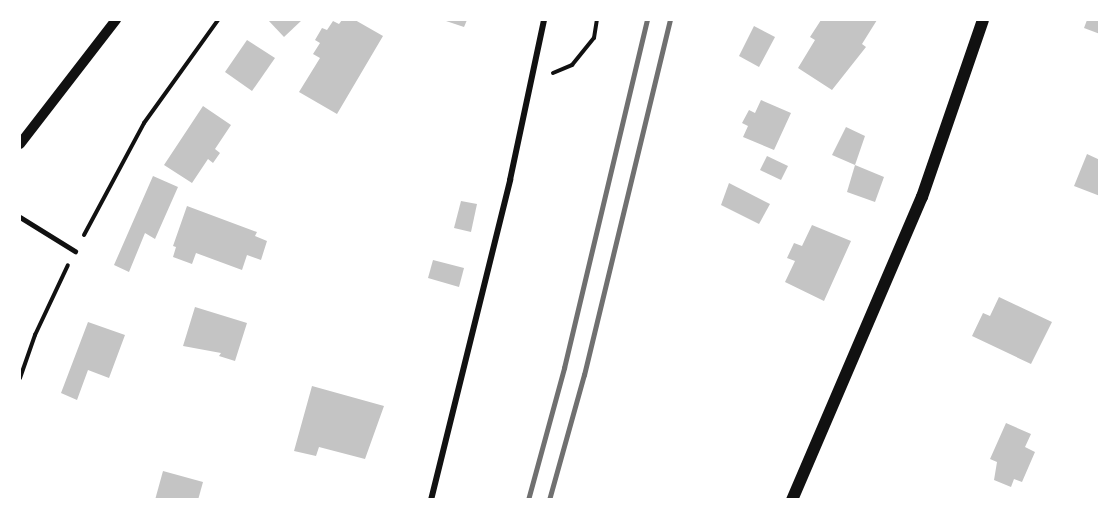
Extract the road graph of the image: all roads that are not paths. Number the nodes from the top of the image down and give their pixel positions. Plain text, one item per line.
1 (116, 20) edge
2 (544, 20) edge
3 (983, 20) edge
4 (20, 144) edge
5 (20, 217) edge
6 (75, 251) road end
7 (431, 500) edge
8 (792, 500) edge

1 - 4 street
2 - 7 street
3 - 8 main road
5 - 6 lane

